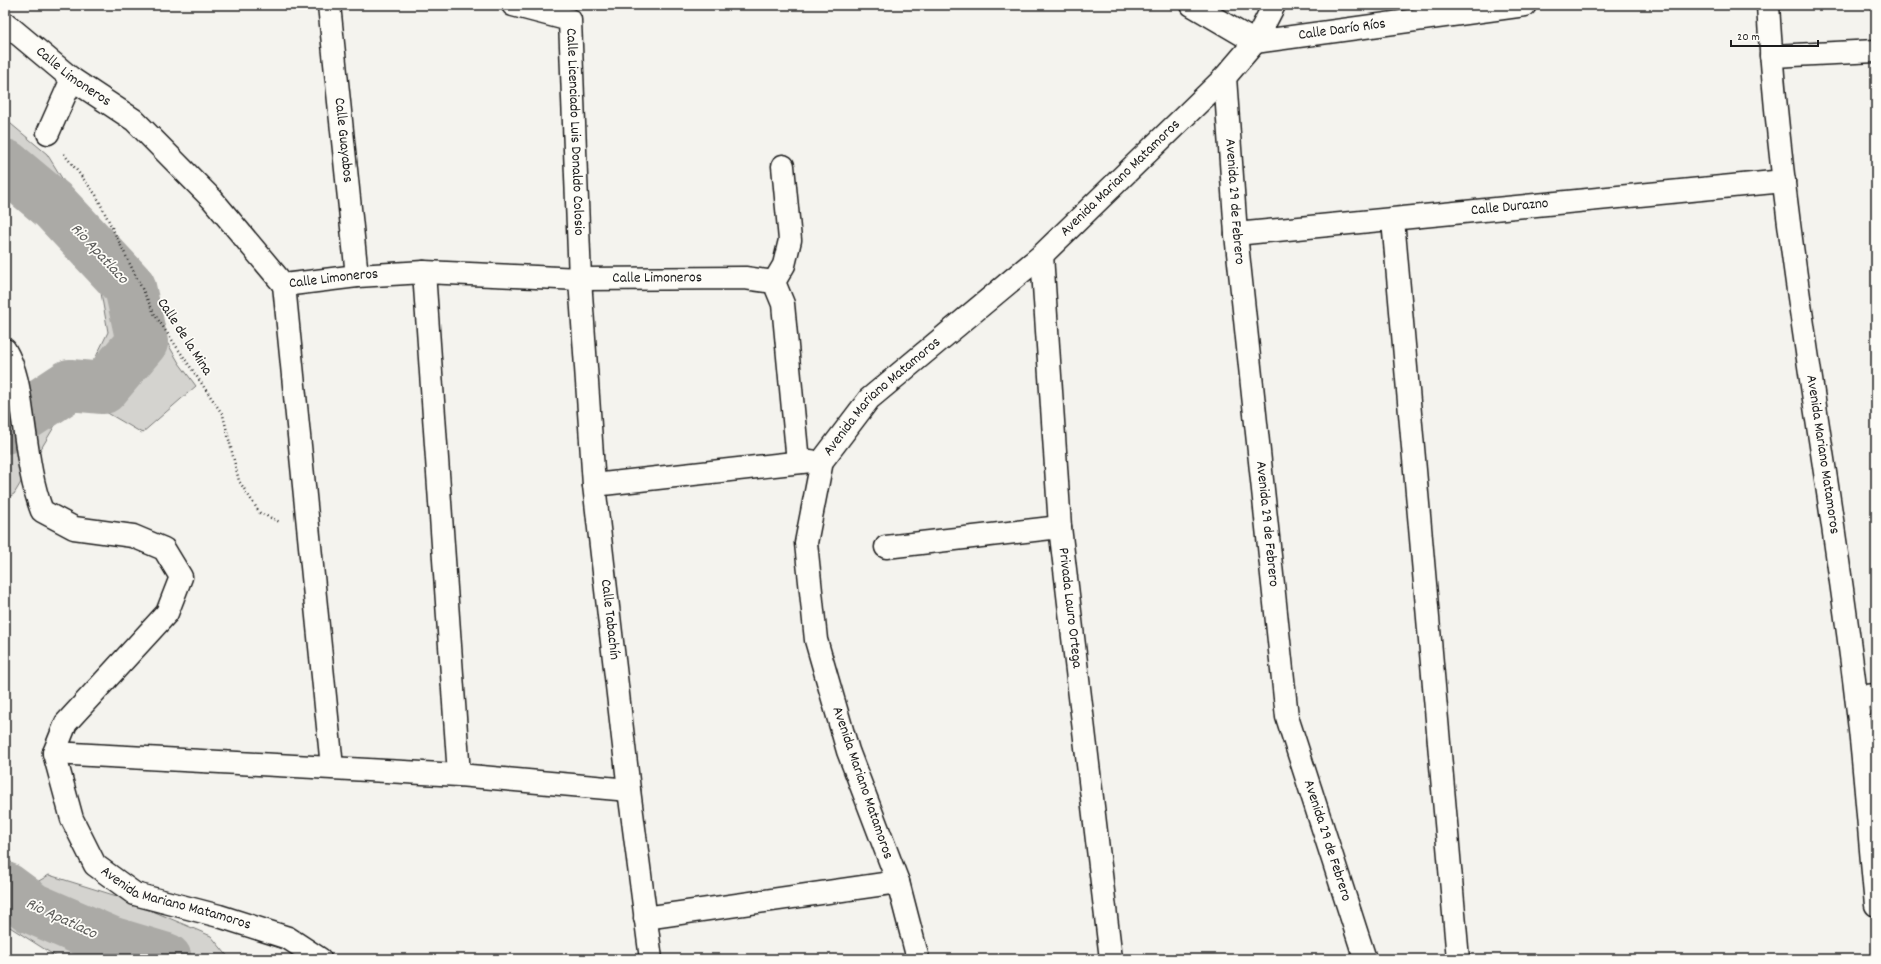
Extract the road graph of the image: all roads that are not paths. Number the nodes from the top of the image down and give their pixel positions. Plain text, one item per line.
1 (329, 5) edge
2 (513, 5) edge
3 (1192, 5) edge
4 (1274, 5) edge
5 (1525, 5) edge
6 (1768, 5) edge
7 (5, 23) edge
8 (1255, 42) junction
9 (1876, 51) edge
10 (1771, 56) junction
11 (1225, 77) junction
12 (72, 79) junction
13 (48, 133) road end
14 (783, 166) dead end
15 (1784, 181) junction
16 (1392, 220) junction
17 (1236, 234) junction
18 (1042, 255) junction
19 (424, 272) junction
20 (356, 276) junction
21 (580, 279) junction
22 (774, 282) junction
23 (284, 285) junction
24 (5, 350) edge
25 (822, 461) junction
26 (798, 462) junction
27 (594, 485) junction
28 (1060, 527) junction
29 (886, 547) dead end
30 (1866, 696) edge
31 (54, 753) junction
32 (332, 767) junction
33 (459, 774) junction
34 (629, 790) junction
35 (898, 882) junction
36 (1876, 905) edge
37 (645, 918) junction
38 (320, 959) edge
39 (651, 959) edge
40 (918, 959) edge
41 (1111, 959) edge
42 (1365, 959) edge
43 (1458, 959) edge

1 - 20 street, Calle Guayabos
2 - 21 street, Calle Licenciado Luis Donaldo Colosio
3 - 8 street
4 - 8 street, Avenida Mariano Matamoros
5 - 8 street, Calle Darío Ríos
6 - 10 street, Avenida Mariano Matamoros
7 - 12 street, Calle Limoneros
8 - 11 street, Avenida Mariano Matamoros
9 - 10 street
10 - 15 street, Avenida Mariano Matamoros
11 - 17 street, Avenida 29 de Febrero
11 - 18 street, Avenida Mariano Matamoros
12 - 13 street
12 - 23 street, Calle Limoneros
14 - 22 street
15 - 16 street, Calle Durazno
15 - 30 street, Avenida Mariano Matamoros
16 - 17 street, Calle Durazno
16 - 43 street
17 - 42 street, Avenida 29 de Febrero
18 - 25 street, Avenida Mariano Matamoros
18 - 28 street, Privada Lauro Ortega
19 - 20 street, Calle Limoneros
19 - 21 street, Calle Limoneros
19 - 33 street
20 - 23 street, Calle Limoneros
21 - 22 street, Calle Limoneros
21 - 27 street, Calle Tabachín
22 - 26 street
23 - 32 street
24 - 31 street
25 - 26 street
25 - 35 street, Avenida Mariano Matamoros
26 - 27 street
27 - 34 street, Calle Tabachín
28 - 29 street
28 - 41 street, Privada Lauro Ortega
30 - 36 street, Avenida Mariano Matamoros
31 - 32 street
31 - 38 street, Avenida Mariano Matamoros
32 - 33 street
33 - 34 street
34 - 37 street, Calle Tabachín
35 - 37 street
35 - 40 street, Avenida Mariano Matamoros
37 - 39 street, Calle Tabachín

